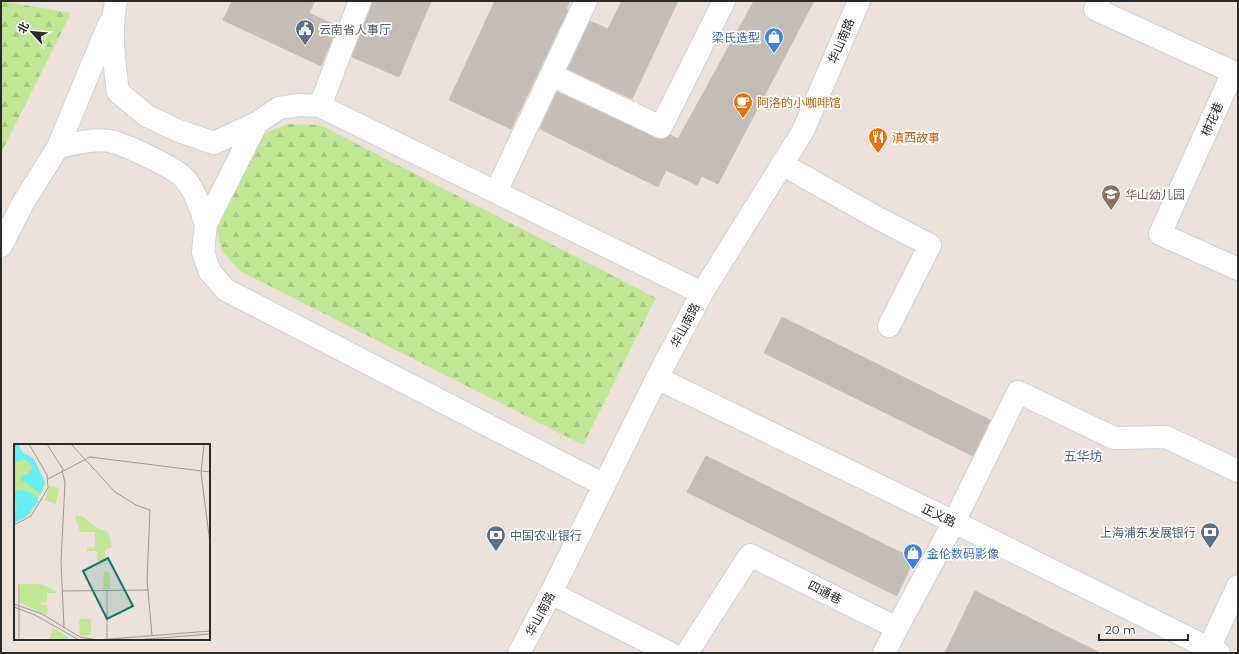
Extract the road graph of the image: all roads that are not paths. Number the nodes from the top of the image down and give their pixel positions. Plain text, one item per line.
1 (360, 1) edge
2 (586, 1) edge
3 (724, 1) edge
4 (859, 1) edge
5 (1099, 1) edge
6 (114, 8) edge
7 (551, 75) junction
8 (320, 106) junction
9 (257, 123) junction
10 (58, 147) junction
11 (782, 164) junction
12 (496, 192) junction
13 (206, 224) junction
14 (1, 246) edge
15 (1238, 269) edge
16 (702, 293) junction
17 (889, 326) dead end
18 (657, 378) junction
19 (1238, 471) edge
20 (604, 484) junction
21 (954, 522) junction
22 (1238, 586) edge
23 (551, 593) junction
24 (897, 628) junction
25 (1214, 651) edge
26 (519, 653) edge
27 (670, 653) edge
28 (687, 653) edge
29 (884, 653) edge

1 - 8 street
2 - 7 street
3 - 7 street
4 - 11 street, 华山南路
5 - 15 street, 柿花巷
6 - 9 street
6 - 10 street
7 - 12 street
8 - 9 street
8 - 12 street
9 - 13 street
10 - 13 street
10 - 14 street
11 - 16 street, 华山南路
11 - 17 street
12 - 16 street
13 - 20 street
16 - 18 street, 华山南路
18 - 20 street, 华山南路
18 - 21 street, 正义路
19 - 21 street
20 - 23 street, 华山南路
21 - 24 street
21 - 25 street, 正义路
22 - 25 street
23 - 26 street, 华山南路
23 - 27 street
24 - 28 street, 四通巷
24 - 29 street

